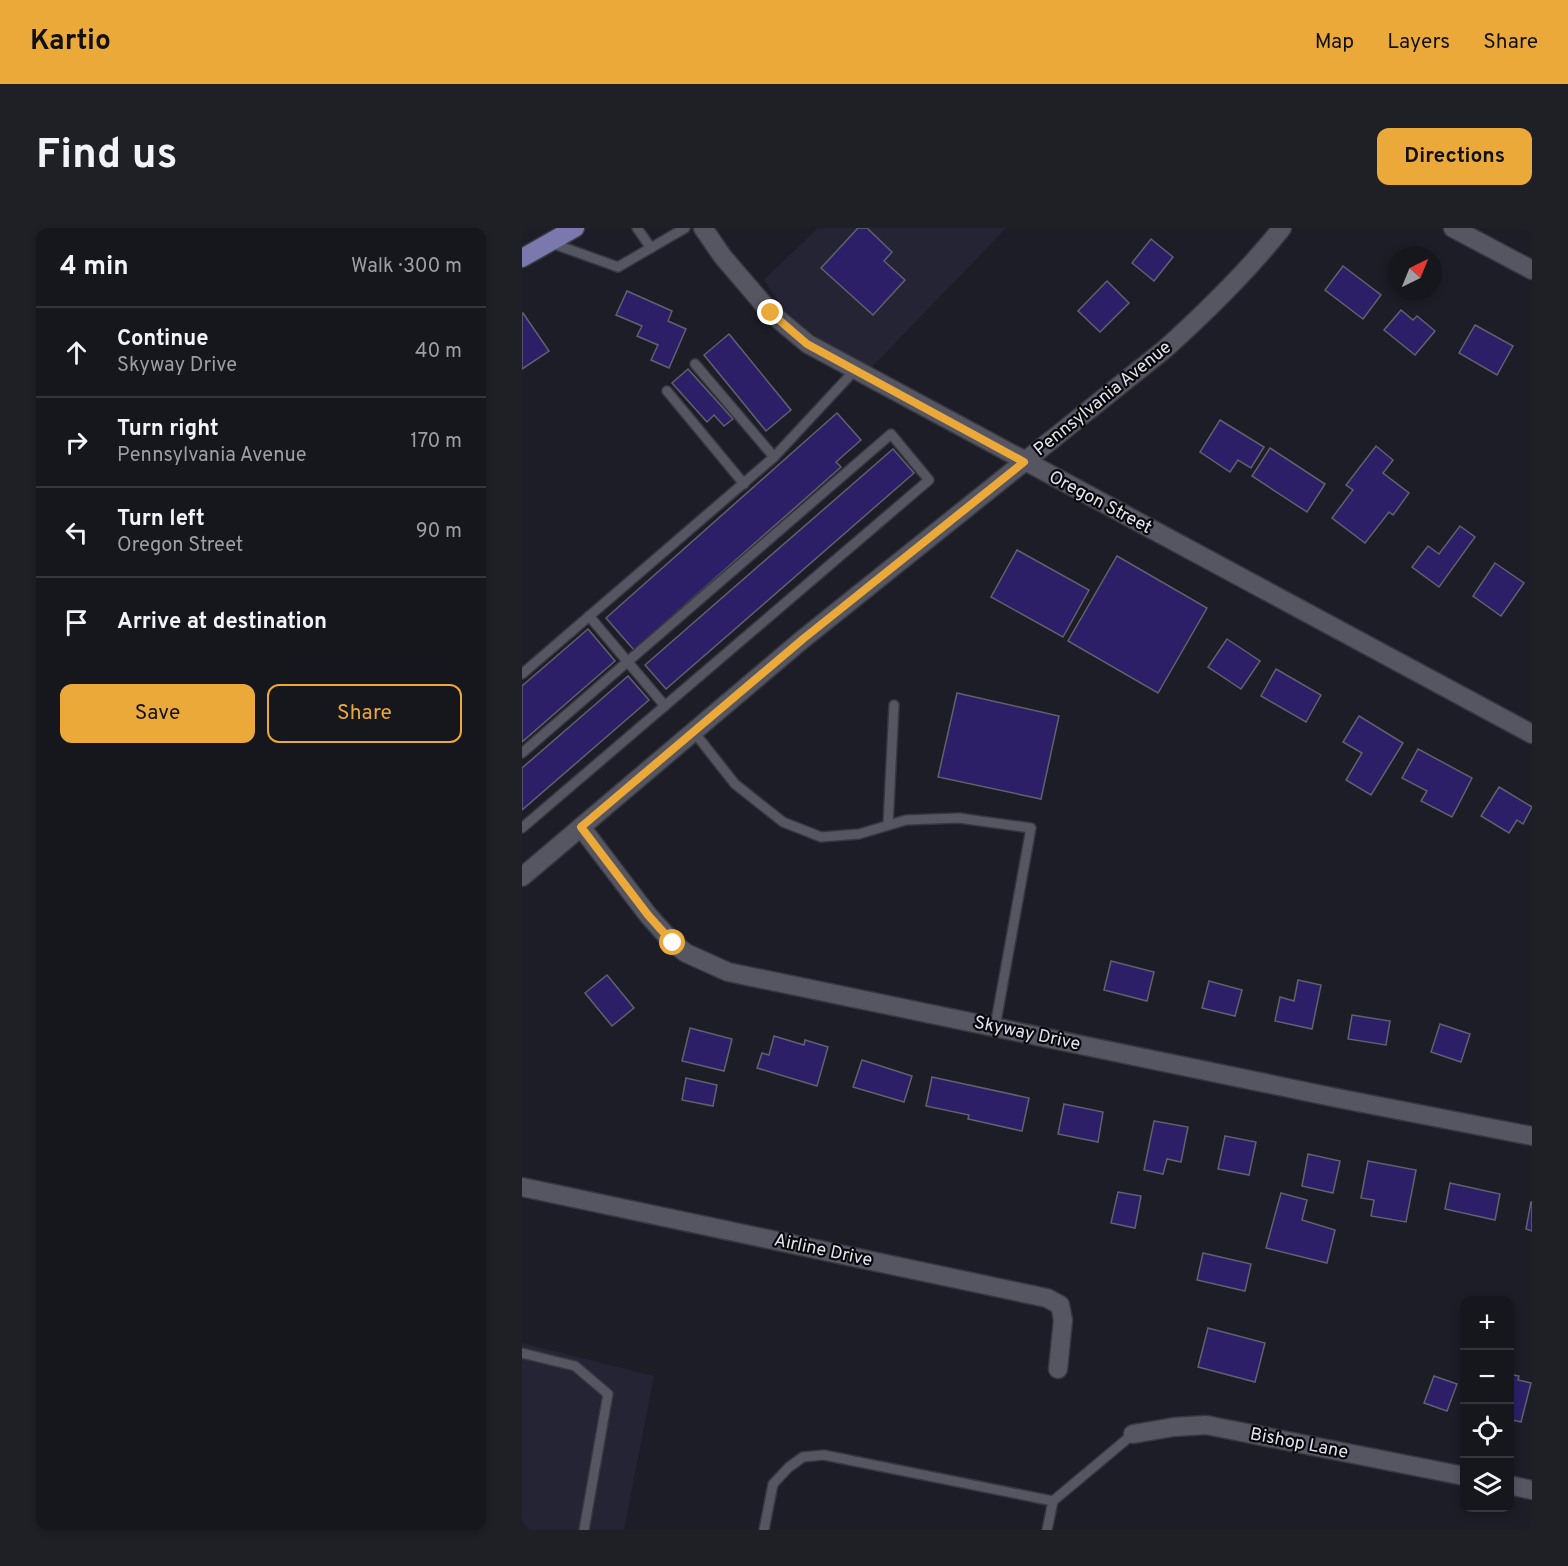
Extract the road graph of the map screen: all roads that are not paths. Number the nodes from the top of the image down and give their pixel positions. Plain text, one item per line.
1 (575, 228) edge
2 (637, 228) edge
3 (685, 228) edge
4 (703, 228) edge
5 (1282, 228) edge
6 (1453, 228) edge
7 (551, 243) junction
8 (651, 248) junction
9 (522, 258) edge
10 (1532, 270) edge
11 (695, 364) dead end
12 (855, 370) junction
13 (667, 391) dead end
14 (774, 457) junction
15 (1024, 462) junction
16 (744, 484) junction
17 (589, 616) junction
18 (628, 662) junction
19 (522, 674) edge
20 (894, 705) dead end
21 (665, 706) junction
22 (694, 732) junction
23 (1532, 734) edge
24 (522, 753) edge
25 (888, 825) junction
26 (581, 827) junction
27 (522, 828) edge
28 (522, 877) edge
29 (995, 1027) junction
30 (1532, 1136) edge
31 (522, 1187) edge
32 (522, 1353) edge
33 (1058, 1369) dead end
34 (1133, 1434) joint
35 (1460, 1475) edge
36 (1514, 1486) edge
37 (1532, 1490) edge
38 (1053, 1501) junction
39 (584, 1530) edge
40 (764, 1530) edge
41 (1047, 1530) edge

1 - 7 main road
2 - 8 lane
3 - 8 lane
4 - 12 street, Oregon Street
5 - 15 street, Pennsylvania Avenue
6 - 10 street
7 - 8 lane
7 - 9 main road
11 - 14 lane
12 - 14 lane
12 - 15 street, Oregon Street
13 - 16 lane
14 - 16 lane
15 - 22 street, Pennsylvania Avenue
15 - 23 street, Oregon Street
16 - 17 lane
17 - 18 lane
17 - 19 lane
18 - 21 lane
18 - 21 lane
18 - 24 lane
20 - 25 lane
21 - 27 lane
22 - 25 lane
22 - 26 street, Pennsylvania Avenue
25 - 29 lane
26 - 28 street, Pennsylvania Avenue
26 - 29 street, Skyway Drive
29 - 30 street, Skyway Drive
31 - 33 street, Airline Drive
32 - 39 lane
34 - 35 street, Bishop Lane
34 - 38 lane
36 - 37 street
38 - 40 lane
38 - 41 lane

